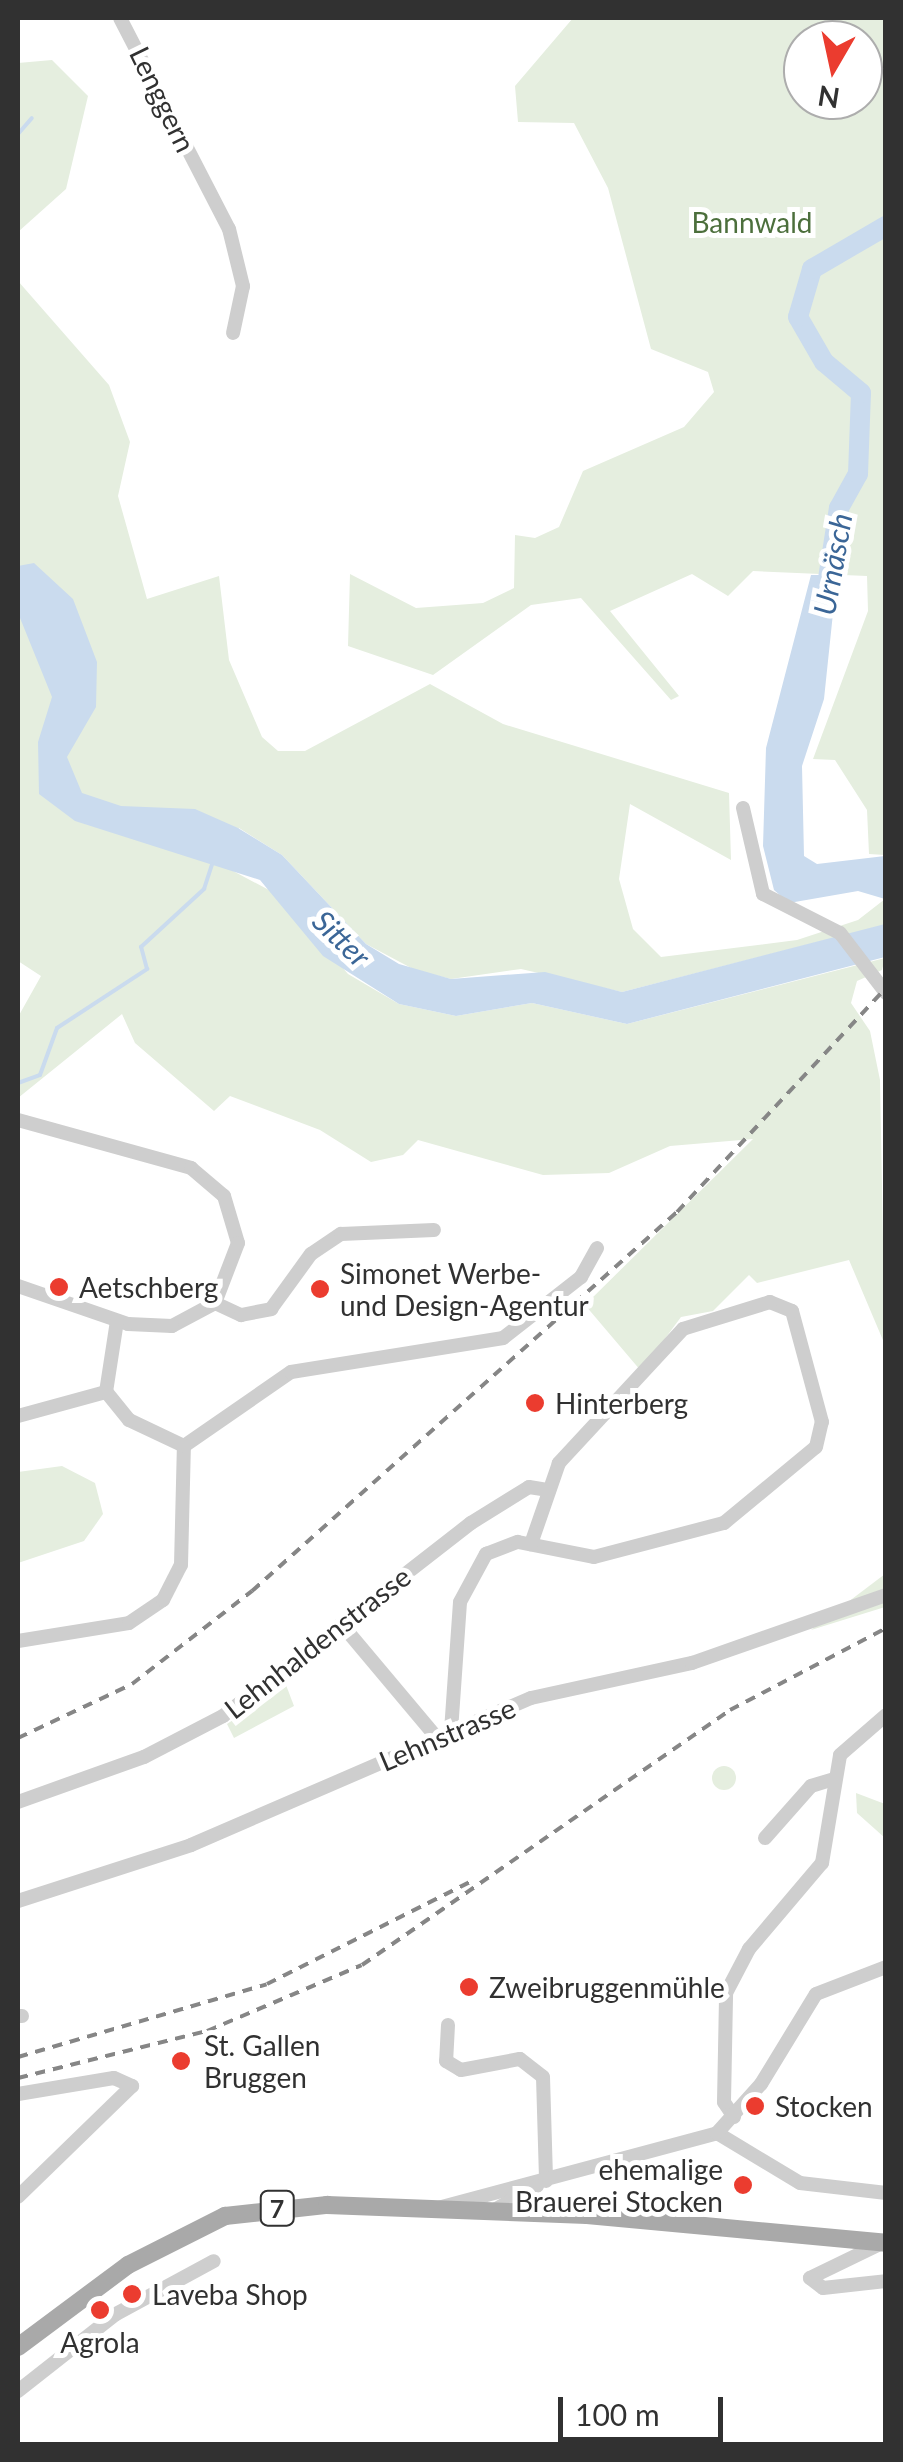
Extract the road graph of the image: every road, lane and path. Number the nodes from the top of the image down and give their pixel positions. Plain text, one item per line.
1 (120, 18) edge
2 (234, 333) dead end
3 (743, 808) dead end
4 (886, 993) edge
5 (18, 1120) edge
6 (434, 1230) dead end
7 (598, 1248) dead end
8 (18, 1286) edge
9 (215, 1303) junction
10 (117, 1321) junction
11 (106, 1392) junction
12 (18, 1416) edge
13 (184, 1446) junction
14 (549, 1490) junction
15 (530, 1544) junction
16 (886, 1595) edge
17 (343, 1626) junction
18 (18, 1641) edge
19 (886, 1715) edge
20 (444, 1734) junction
21 (832, 1780) junction
22 (18, 1802) edge
23 (765, 1838) dead end
24 (18, 1901) edge
25 (886, 1967) edge
26 (448, 2025) dead end
27 (18, 2094) edge
28 (734, 2117) junction
29 (717, 2133) junction
30 (546, 2181) junction
31 (886, 2193) edge
32 (18, 2198) edge
33 (516, 2201) junction
34 (438, 2208) junction
35 (493, 2210) junction
36 (533, 2212) junction
37 (886, 2243) edge
38 (214, 2261) dead end
39 (128, 2265) junction
40 (886, 2281) edge
41 (18, 2334) edge
42 (18, 2347) edge
43 (18, 2391) edge

1 - 2 street, Lenggern
3 - 4 street
5 - 9 street
6 - 9 street
7 - 13 street
8 - 10 street
9 - 10 street
10 - 11 street
11 - 12 street
11 - 13 street
13 - 18 street
14 - 15 street
14 - 15 street
14 - 17 street, Lehnhaldenstrasse
15 - 20 street
16 - 20 street, Lehnstrasse
17 - 20 street
17 - 22 street, Lehnhaldenstrasse
19 - 21 street
20 - 24 street, Lehnstrasse
21 - 23 street
21 - 28 street
25 - 28 street
26 - 30 street
27 - 32 street
28 - 29 street
29 - 30 street
29 - 31 street
30 - 33 street
30 - 34 street
33 - 35 street
33 - 36 street
34 - 35 main road, 7
34 - 39 main road, 7
35 - 36 main road, 7
36 - 37 main road, 7, bridge
37 - 40 street
38 - 43 street
39 - 41 main road, 7
39 - 42 main road, 7

